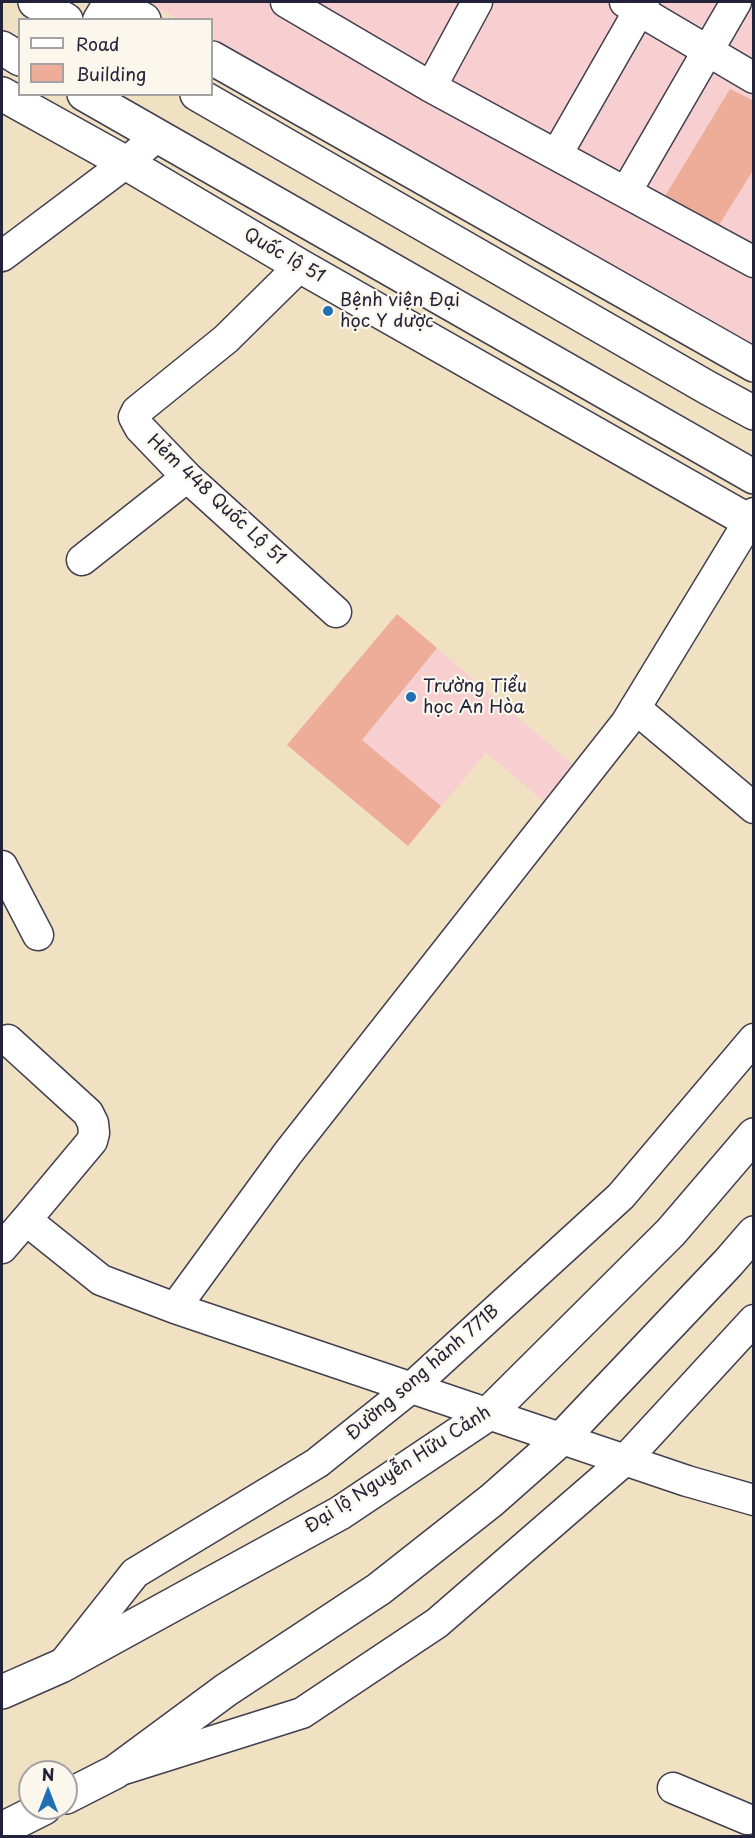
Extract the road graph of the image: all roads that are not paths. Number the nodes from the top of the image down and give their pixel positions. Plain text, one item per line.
1 (34, 2) edge
2 (110, 2) edge
3 (286, 2) edge
4 (477, 2) edge
5 (736, 2) edge
6 (636, 4) edge
7 (62, 18) edge
8 (99, 18) edge
9 (140, 18) edge
10 (2, 48) edge
11 (708, 52) junction
12 (18, 57) edge
13 (213, 59) edge
14 (753, 78) edge
15 (431, 87) junction
16 (2, 94) edge
17 (87, 96) edge
18 (200, 96) edge
19 (157, 136) junction
20 (557, 154) junction
21 (126, 163) junction
22 (626, 192) junction
23 (2, 256) edge
24 (753, 262) edge
25 (300, 266) junction
26 (753, 365) edge
27 (753, 413) edge
28 (187, 477) junction
29 (753, 477) edge
30 (752, 520) edge
31 (82, 560) dead end
32 (336, 612) dead end
33 (635, 708) junction
34 (753, 808) edge
35 (2, 866) edge
36 (38, 935) dead end
37 (753, 1039) edge
38 (8, 1040) dead end
39 (753, 1135) edge
40 (26, 1220) junction
41 (753, 1233) edge
42 (2, 1248) edge
43 (175, 1308) junction
44 (753, 1320) edge
45 (412, 1387) junction
46 (489, 1414) junction
47 (561, 1438) junction
48 (625, 1460) junction
49 (753, 1500) edge
50 (61, 1666) junction
51 (2, 1692) edge
52 (115, 1772) junction
53 (673, 1788) dead end
54 (78, 1791) edge
55 (20, 1820) edge
56 (747, 1825) edge
57 (2, 1829) edge

1 - 7 main road
2 - 8 street
2 - 9 main road
3 - 15 street
4 - 15 street
5 - 11 street
6 - 11 street
6 - 20 street
10 - 12 main road
11 - 14 street
11 - 22 street
13 - 26 main road
15 - 20 street
16 - 21 main road, Quốc lộ 51
17 - 19 main road
18 - 27 main road
19 - 21 street
19 - 29 main road
20 - 22 street
21 - 23 street
21 - 25 main road, Quốc lộ 51
22 - 24 street
25 - 28 street, Hẻm 448 Quốc Lộ 51
25 - 30 main road, Quốc lộ 51
28 - 31 street
28 - 32 street, Hẻm 448 Quốc Lộ 51
30 - 33 street
33 - 34 street
33 - 43 street
35 - 36 street
37 - 45 street, Đường song hành 771B
38 - 40 street
39 - 46 main road, Đại lộ Nguyễn Hữu Cảnh
40 - 42 street
40 - 43 street
41 - 47 main road
43 - 45 street
44 - 48 street
45 - 46 street
45 - 50 street, Đường song hành 771B
46 - 47 street
46 - 50 main road, Đại lộ Nguyễn Hữu Cảnh
47 - 48 street
47 - 52 main road
48 - 49 street
48 - 52 street
50 - 51 main road, Đại lộ Nguyễn Hữu Cảnh
52 - 54 main road
53 - 56 street
55 - 57 main road

